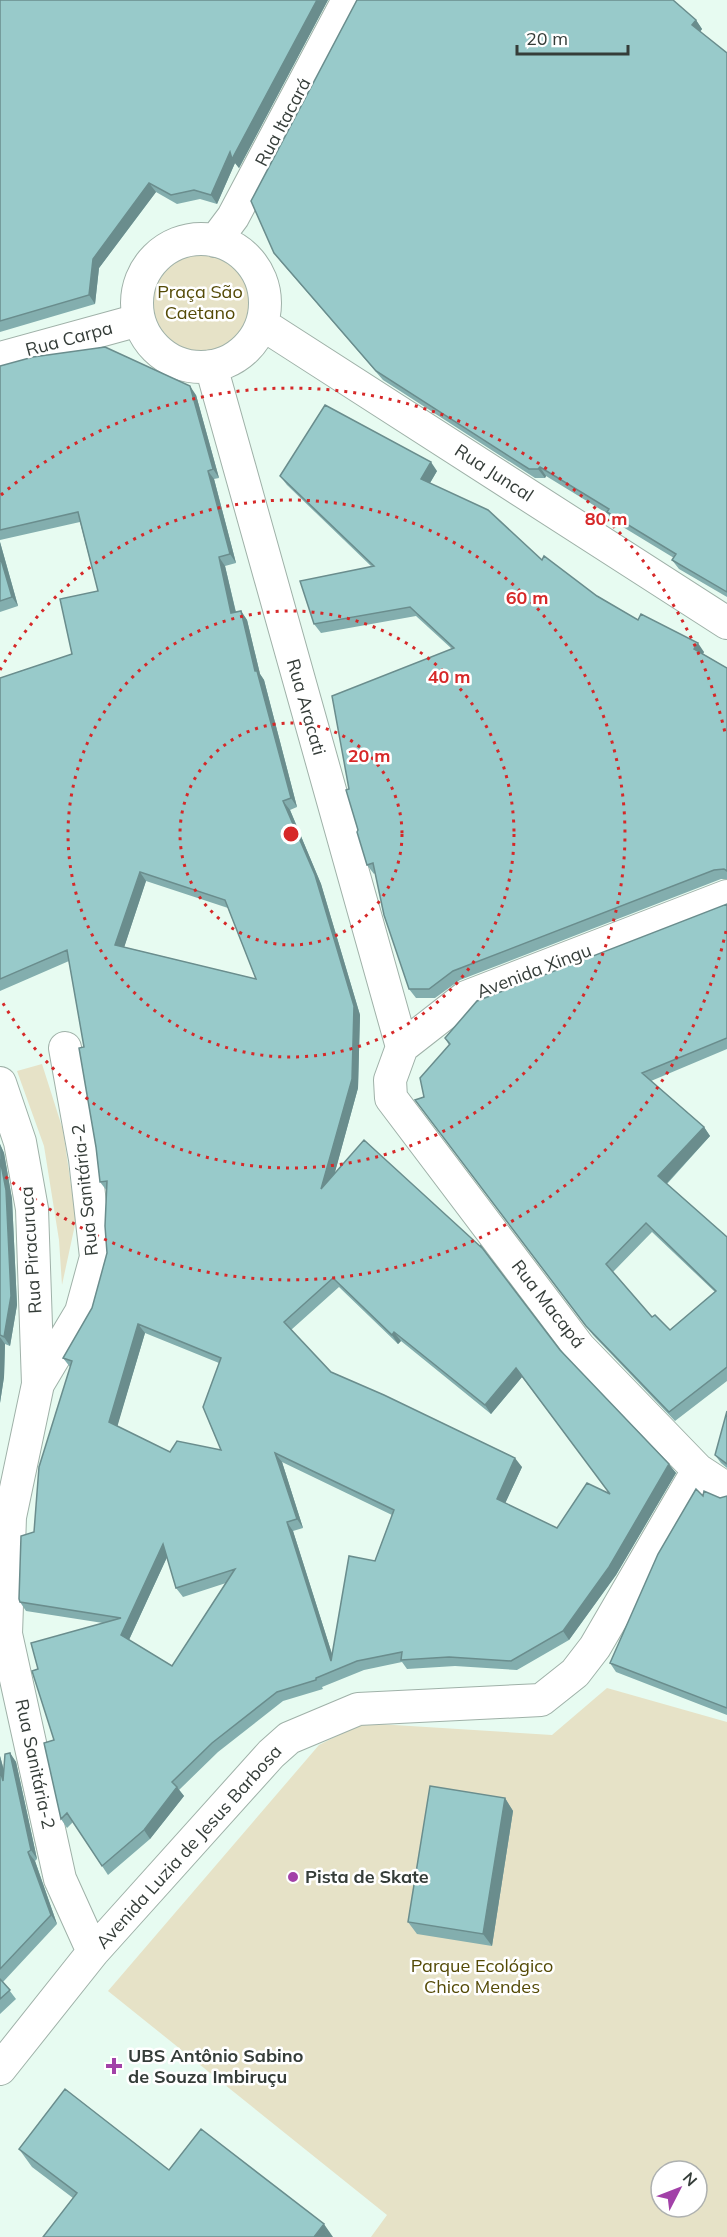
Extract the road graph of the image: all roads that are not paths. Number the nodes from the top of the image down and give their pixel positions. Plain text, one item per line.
1 (348, 0) edge
2 (215, 241) junction
3 (139, 320) junction
4 (262, 324) junction
5 (0, 358) edge
6 (211, 366) junction
7 (727, 623) edge
8 (727, 896) edge
9 (402, 1047) junction
10 (65, 1048) dead end
11 (0, 1083) edge
12 (38, 1384) junction
13 (698, 1470) junction
14 (727, 1489) edge
15 (3, 1598) edge
16 (93, 1952) junction
17 (0, 2069) edge

1 - 2 street, Rua Itacará
2 - 3 street
2 - 4 street
3 - 5 street, Rua Carpa
3 - 6 street
4 - 6 street
4 - 7 street, Rua Juncal
6 - 9 street, Rua Aracati
8 - 9 street, Avenida Xingu
9 - 13 street, Rua Macapá
10 - 12 street, Rua Sanitária-2
11 - 12 street, Rua Piracuruca
12 - 15 street, Rua Sanitária-2
13 - 14 street, Rua Macapá
13 - 16 street, Avenida Luzia de Jesus Barbosa
15 - 16 street, Rua Sanitária-2
16 - 17 street, Avenida Luzia de Jesus Barbosa

